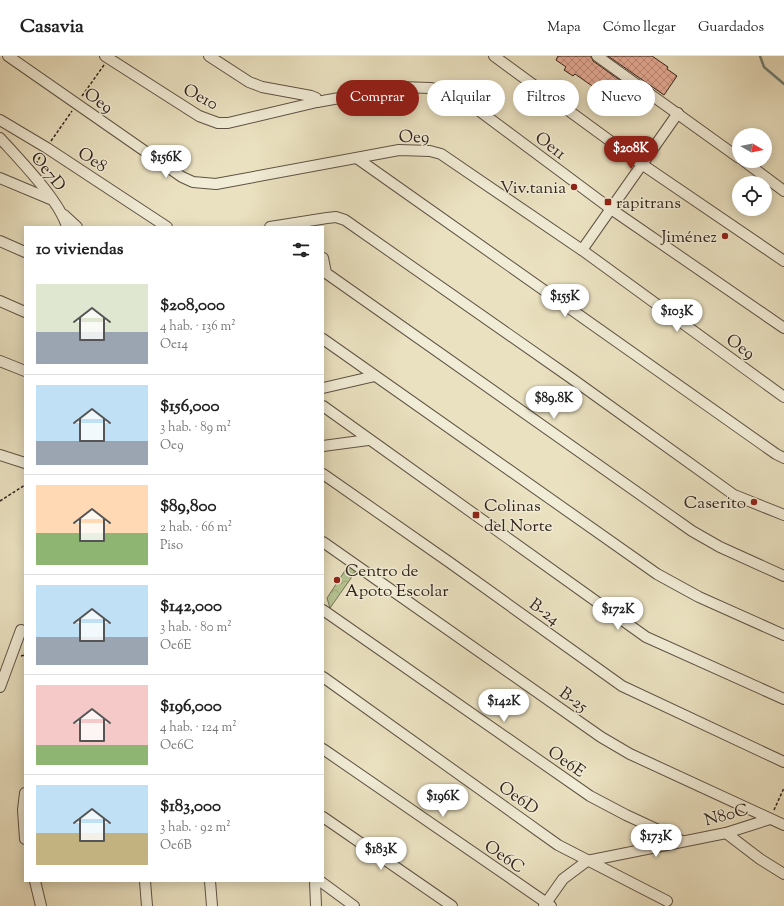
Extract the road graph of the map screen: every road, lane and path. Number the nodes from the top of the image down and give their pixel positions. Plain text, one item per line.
1 (8, 56) edge
2 (209, 56) edge
3 (494, 56) edge
4 (597, 56) edge
5 (108, 57) edge
6 (317, 102) junction
7 (678, 113) junction
8 (0, 120) edge
9 (0, 138) edge
10 (47, 148) junction
11 (732, 153) edge
12 (358, 159) junction
13 (643, 165) junction
14 (754, 168) edge
15 (30, 172) junction
16 (0, 178) edge
17 (784, 190) edge
18 (51, 200) junction
19 (611, 210) junction
20 (61, 213) junction
21 (300, 225) edge
22 (67, 226) edge
23 (76, 226) edge
24 (165, 226) edge
25 (285, 226) edge
26 (0, 241) edge
27 (582, 250) junction
28 (24, 252) edge
29 (784, 261) edge
30 (325, 274) edge
31 (0, 301) edge
32 (24, 312) edge
33 (784, 328) edge
34 (324, 341) edge
35 (0, 361) edge
36 (24, 372) edge
37 (375, 376) junction
38 (324, 388) edge
39 (784, 397) edge
40 (324, 407) edge
41 (368, 440) junction
42 (324, 446) edge
43 (0, 455) edge
44 (784, 458) edge
45 (24, 464) edge
46 (324, 475) edge
47 (24, 486) edge
48 (0, 501) edge
49 (784, 515) edge
50 (324, 543) edge
51 (784, 576) edge
52 (324, 611) edge
53 (21, 630) dead end
54 (784, 635) edge
55 (324, 678) edge
56 (0, 686) edge
57 (784, 700) edge
58 (324, 750) edge
59 (784, 762) edge
60 (784, 788) edge
61 (24, 799) edge
62 (324, 818) edge
63 (770, 819) junction
64 (784, 825) edge
65 (24, 833) edge
66 (726, 833) junction
67 (682, 841) junction
68 (587, 861) junction
69 (784, 874) edge
70 (35, 882) edge
71 (145, 882) edge
72 (210, 882) edge
73 (314, 882) edge
74 (321, 882) edge
75 (666, 901) dead end
76 (547, 905) edge
77 (41, 906) edge
78 (147, 906) edge
79 (212, 906) edge
80 (316, 906) edge
81 (354, 906) edge
82 (452, 906) edge

1 - 12 street, Oe9
2 - 6 street
3 - 13 street
4 - 7 street
5 - 6 street, Oe10
6 - 19 street, Oe11
7 - 11 street
7 - 13 street
8 - 10 street, Oe8
9 - 15 street, Oe7D
10 - 15 path
10 - 24 street, Oe8
12 - 27 street, Oe9
12 - 44 street
13 - 19 street
13 - 29 street
14 - 17 street
15 - 18 street, Oe7D
16 - 18 street
18 - 20 street, Oe7D
19 - 27 street
19 - 33 street, Oe11
20 - 22 street, Oe7D
20 - 23 street
21 - 25 street
21 - 49 street
26 - 28 street
27 - 39 street, Oe9
30 - 51 street
31 - 32 street
34 - 37 street
35 - 36 street
37 - 38 street
37 - 54 street
40 - 41 street
41 - 42 street
41 - 57 street
43 - 45 street
46 - 59 street, B-24
47 - 48 path
50 - 63 street, B-25
52 - 67 street, Oe6E
53 - 56 street
55 - 68 street, Oe6D
58 - 76 street, Oe6C
60 - 63 path
61 - 65 street
62 - 82 street
63 - 64 street, B-25
63 - 66 street, N80C
66 - 67 street, N80C
66 - 69 street
67 - 68 street, N80C
68 - 75 street, Oe6D
68 - 76 street, N80C
70 - 77 street
71 - 78 street
72 - 79 street
73 - 80 street
74 - 81 street

